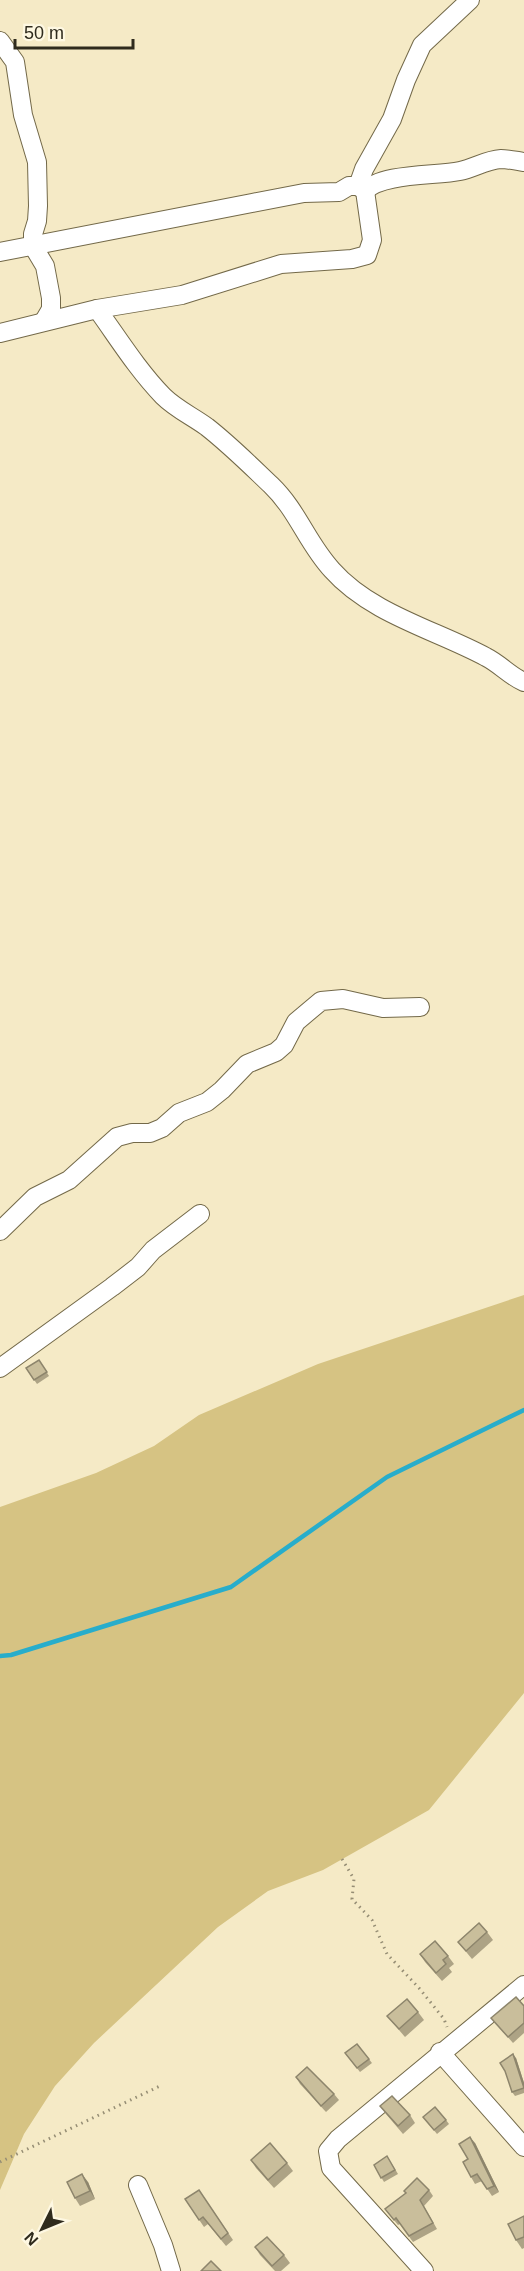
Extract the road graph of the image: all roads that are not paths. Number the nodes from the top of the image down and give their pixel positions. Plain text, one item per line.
1 (470, 0) edge
2 (0, 41) edge
3 (524, 162) edge
4 (361, 189) junction
5 (33, 246) junction
6 (0, 252) edge
7 (97, 309) junction
8 (44, 321) junction
9 (0, 333) edge
10 (524, 682) edge
11 (420, 1007) dead end
12 (200, 1214) dead end
13 (0, 1231) edge
14 (0, 1368) edge
15 (524, 1985) edge
16 (446, 2047) junction
17 (524, 2147) edge
18 (138, 2185) dead end
19 (171, 2271) edge
20 (424, 2271) edge

1 - 4 street
2 - 5 street
3 - 4 street
4 - 5 street
4 - 7 street
5 - 6 street
5 - 8 street
7 - 8 street
7 - 10 street
8 - 9 street
11 - 13 street
12 - 14 street
15 - 16 street
16 - 17 street
16 - 20 street
18 - 19 street

